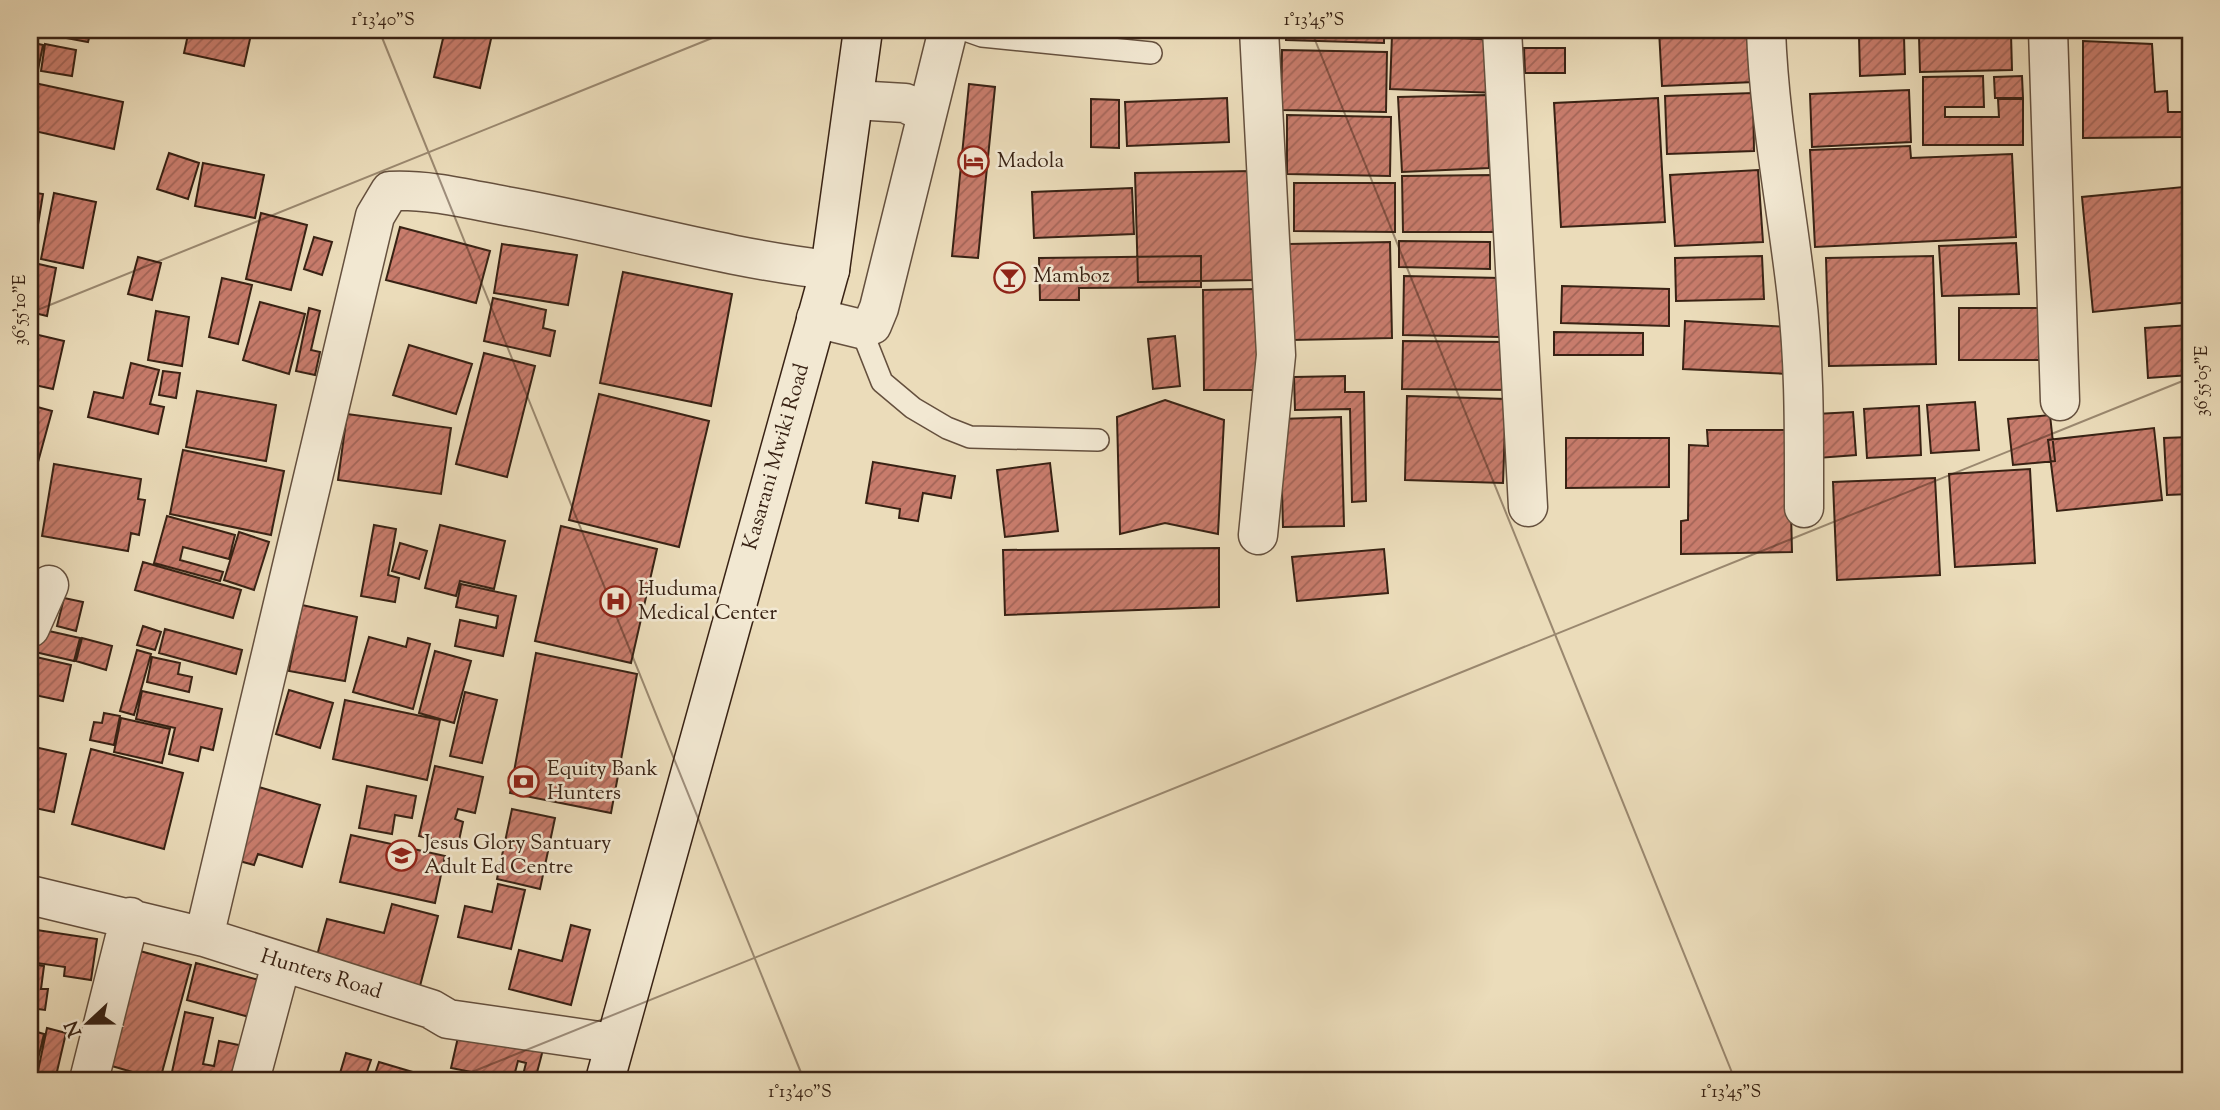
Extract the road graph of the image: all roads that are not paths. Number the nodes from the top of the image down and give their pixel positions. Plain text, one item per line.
1 (863, 30) edge
2 (948, 30) edge
3 (965, 30) edge
4 (1259, 30) edge
5 (1502, 30) edge
6 (1766, 30) edge
7 (2048, 30) edge
8 (1151, 53) dead end
9 (853, 100) junction
10 (926, 113) junction
11 (830, 270) junction
12 (816, 318) junction
13 (861, 329) junction
14 (2060, 401) dead end
15 (1098, 440) dead end
16 (1528, 508) dead end
17 (1804, 508) dead end
18 (1258, 536) dead end
19 (49, 585) dead end
20 (30, 628) edge
21 (30, 895) edge
22 (130, 917) junction
23 (204, 937) junction
24 (281, 964) junction
25 (613, 1043) junction
26 (89, 1080) edge
27 (250, 1080) edge
28 (605, 1080) edge

1 - 9 street, Kasarani Mwiki Road
2 - 10 street
3 - 8 lane
4 - 18 street
5 - 16 street
6 - 17 street
7 - 14 street
9 - 10 street
9 - 11 street, Kasarani Mwiki Road
10 - 13 street
11 - 12 street, Kasarani Mwiki Road
11 - 23 street
12 - 13 street
12 - 25 street, Kasarani Mwiki Road
13 - 15 lane
19 - 20 street
21 - 22 street, Hunters Road
22 - 23 street, Hunters Road
22 - 26 street
23 - 24 street, Hunters Road
24 - 25 street, Hunters Road
24 - 27 street
25 - 28 street, Kasarani Mwiki Road

